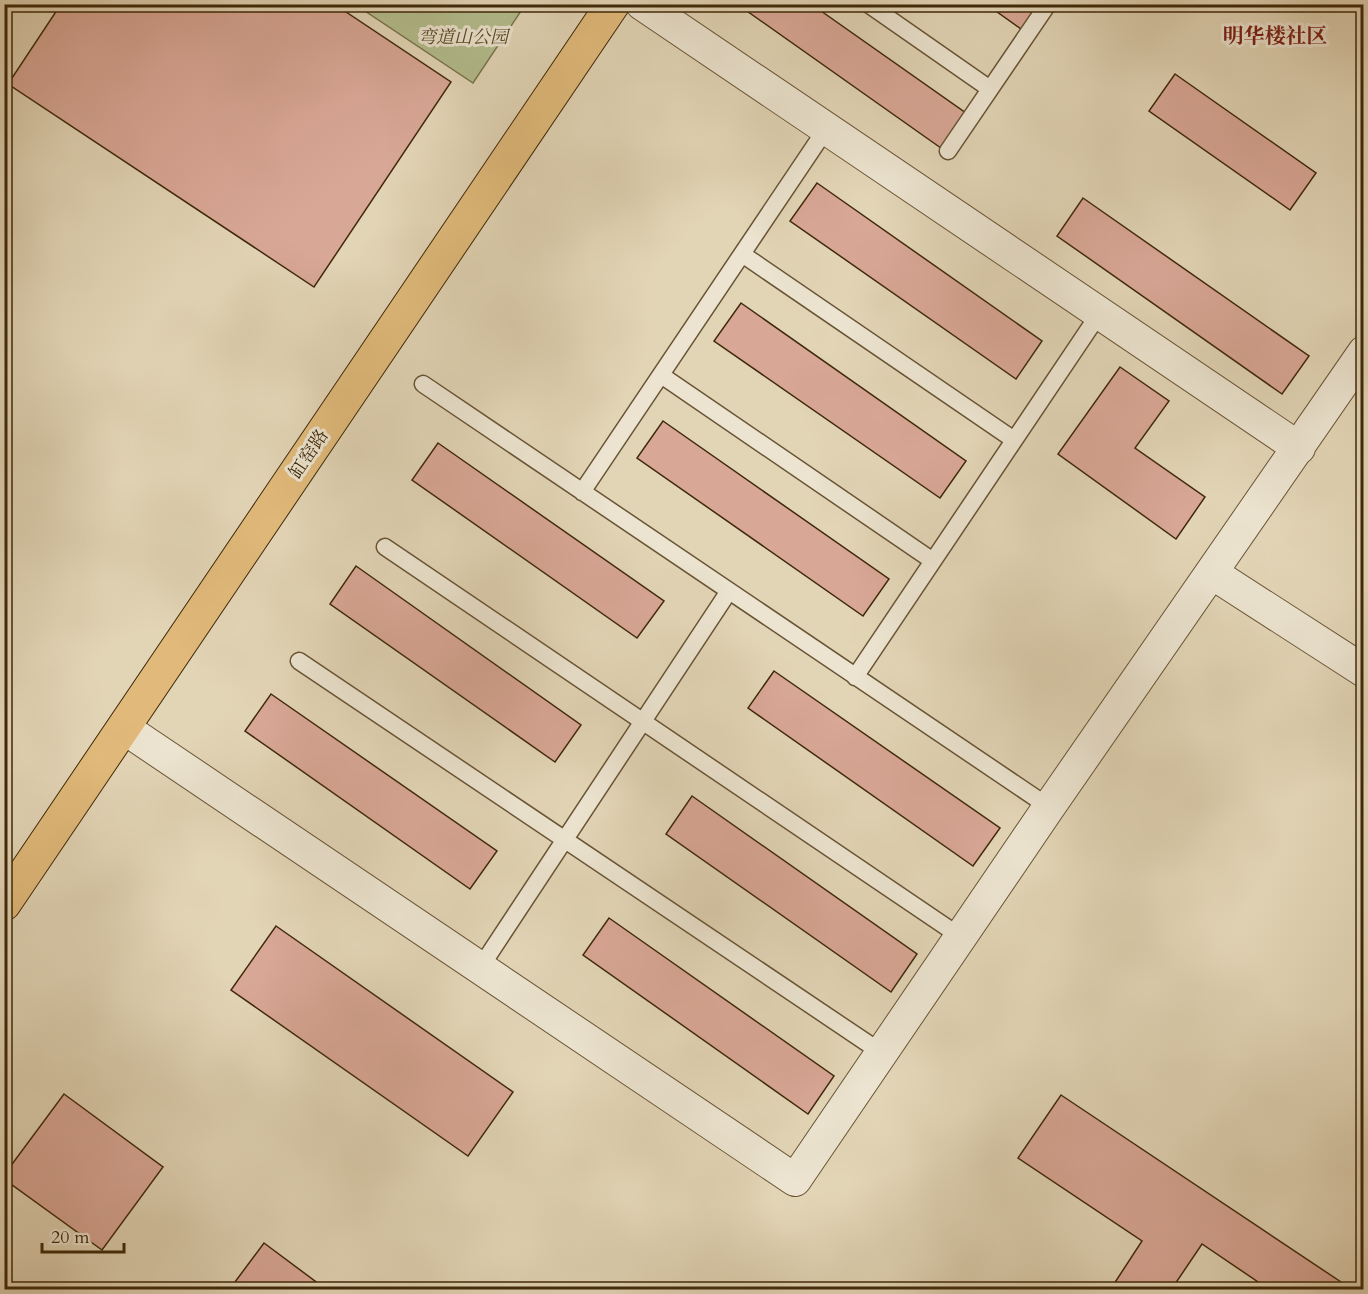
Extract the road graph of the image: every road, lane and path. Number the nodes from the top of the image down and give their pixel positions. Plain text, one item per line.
1 (613, 4) edge
2 (642, 4) edge
3 (868, 4) edge
4 (1048, 4) edge
5 (990, 89) junction
6 (826, 129) junction
7 (948, 151) dead end
8 (742, 254) junction
9 (1099, 314) junction
10 (1364, 352) edge
11 (661, 375) junction
12 (423, 384) dead end
13 (1014, 440) junction
14 (1299, 448) junction
15 (582, 492) junction
16 (385, 547) dead end
17 (933, 561) junction
18 (1212, 573) junction
19 (729, 591) junction
20 (299, 662) dead end
21 (1364, 671) edge
22 (855, 676) junction
23 (643, 722) junction
24 (124, 728) junction
25 (1049, 807) junction
26 (565, 840) junction
27 (4, 904) edge
28 (961, 937) junction
29 (480, 968) junction
30 (882, 1053) junction

1 - 24 main road, 缸窑路
2 - 6 street
3 - 5 lane
4 - 5 lane
5 - 7 lane
6 - 8 lane
6 - 9 street
8 - 11 lane
8 - 13 lane
9 - 13 lane
9 - 14 street
10 - 14 street
11 - 15 lane
11 - 17 lane
12 - 15 lane
13 - 17 lane
14 - 18 street
15 - 19 lane
16 - 23 lane
17 - 22 lane
18 - 21 street
18 - 25 street
19 - 22 lane
19 - 23 lane
20 - 26 lane
22 - 25 lane
23 - 26 lane
23 - 28 lane
24 - 27 main road, 缸窑路
24 - 29 street
25 - 28 street
26 - 29 lane
26 - 30 lane
28 - 30 street
29 - 30 street

